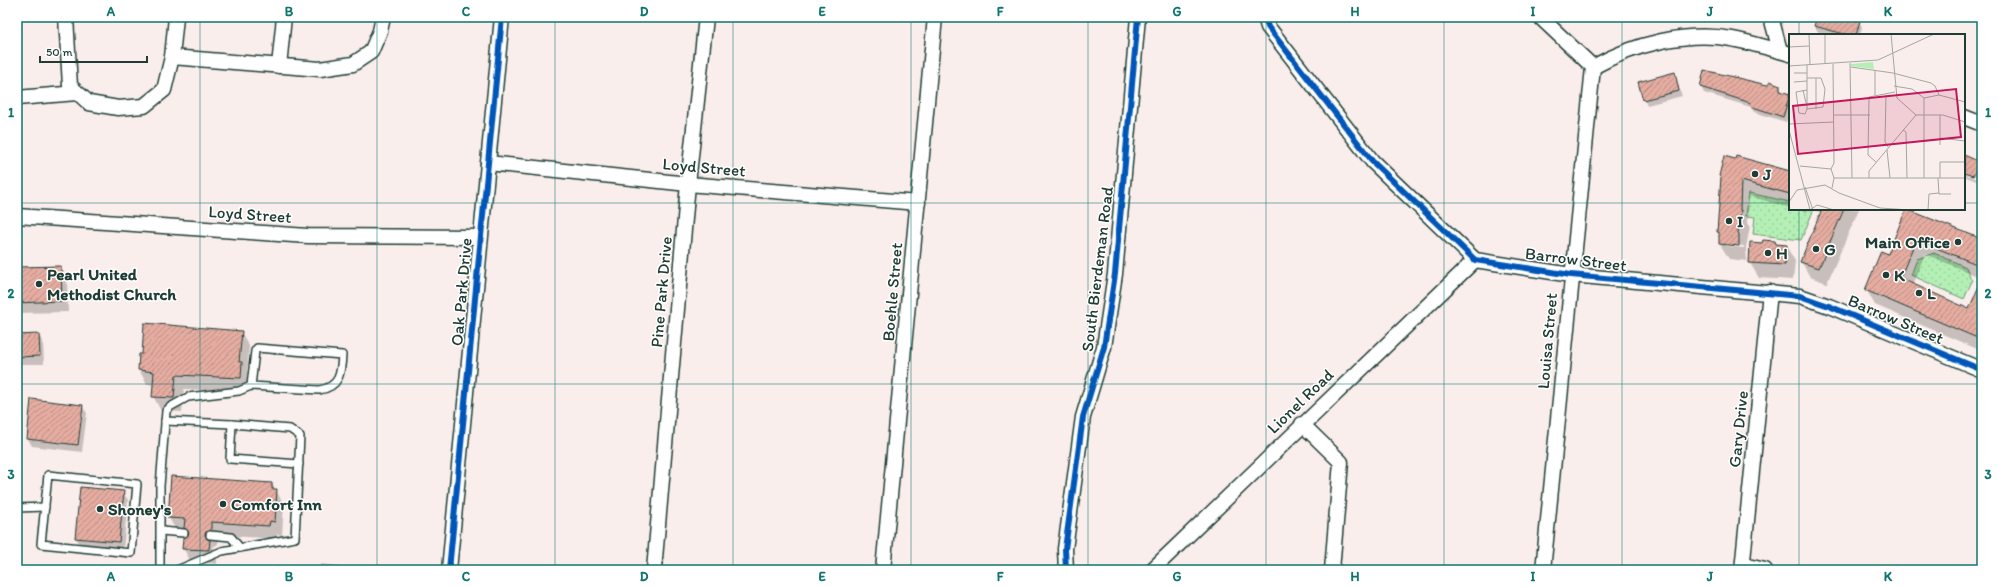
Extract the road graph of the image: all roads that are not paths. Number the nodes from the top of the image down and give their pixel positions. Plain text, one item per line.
1 (66, 17) edge
2 (176, 17) edge
3 (284, 17) edge
4 (383, 17) edge
5 (502, 17) edge
6 (706, 17) edge
7 (935, 17) edge
8 (1138, 17) edge
9 (1265, 17) edge
10 (1540, 17) edge
11 (1771, 17) edge
12 (1785, 52) edge
13 (172, 57) junction
14 (279, 66) junction
15 (1593, 67) junction
16 (77, 93) junction
17 (17, 98) edge
18 (1965, 117) edge
19 (1982, 124) edge
20 (488, 163) junction
21 (688, 184) junction
22 (918, 203) junction
23 (17, 216) edge
24 (480, 237) junction
25 (1475, 260) junction
26 (1571, 275) junction
27 (1770, 292) junction
28 (1982, 370) edge
29 (251, 386) junction
30 (165, 421) junction
31 (232, 424) junction
32 (1302, 424) junction
33 (299, 464) junction
34 (45, 507) junction
35 (17, 508) edge
36 (161, 531) junction
37 (184, 533) dead end
38 (210, 535) dead end
39 (240, 548) junction
40 (1742, 568) edge
41 (160, 570) edge
42 (177, 570) edge
43 (449, 570) edge
44 (654, 570) edge
45 (883, 570) edge
46 (1066, 570) edge
47 (1152, 570) edge
48 (1332, 570) edge
49 (1543, 570) edge
50 (1765, 570) edge

1 - 16 street
2 - 13 street
3 - 14 street
4 - 14 street
5 - 20 street, Oak Park Drive
6 - 21 street, Pine Park Drive
7 - 22 street, Boehle Street
8 - 46 street, South Bierdeman Road
9 - 25 street
10 - 15 street
11 - 12 street
12 - 15 street
13 - 14 street
13 - 16 street
15 - 26 street, Louisa Street
16 - 17 street
18 - 19 street
20 - 21 street, Loyd Street
20 - 24 street, Oak Park Drive
21 - 22 street, Loyd Street
21 - 44 street, Pine Park Drive
22 - 45 street, Boehle Street
23 - 24 street, Loyd Street
24 - 43 street, Oak Park Drive
25 - 26 street, Barrow Street
25 - 32 street, Lionel Road
26 - 27 street, Barrow Street
26 - 49 street, Louisa Street
27 - 28 street, Barrow Street
27 - 40 street, Gary Drive
29 - 29 lane
29 - 30 lane
30 - 31 lane
30 - 36 lane
31 - 33 lane
31 - 33 lane
32 - 47 street, Lionel Road
32 - 48 street
33 - 39 lane
34 - 34 lane
34 - 35 lane
36 - 37 lane
36 - 41 lane
38 - 39 lane
39 - 42 lane
40 - 50 street

